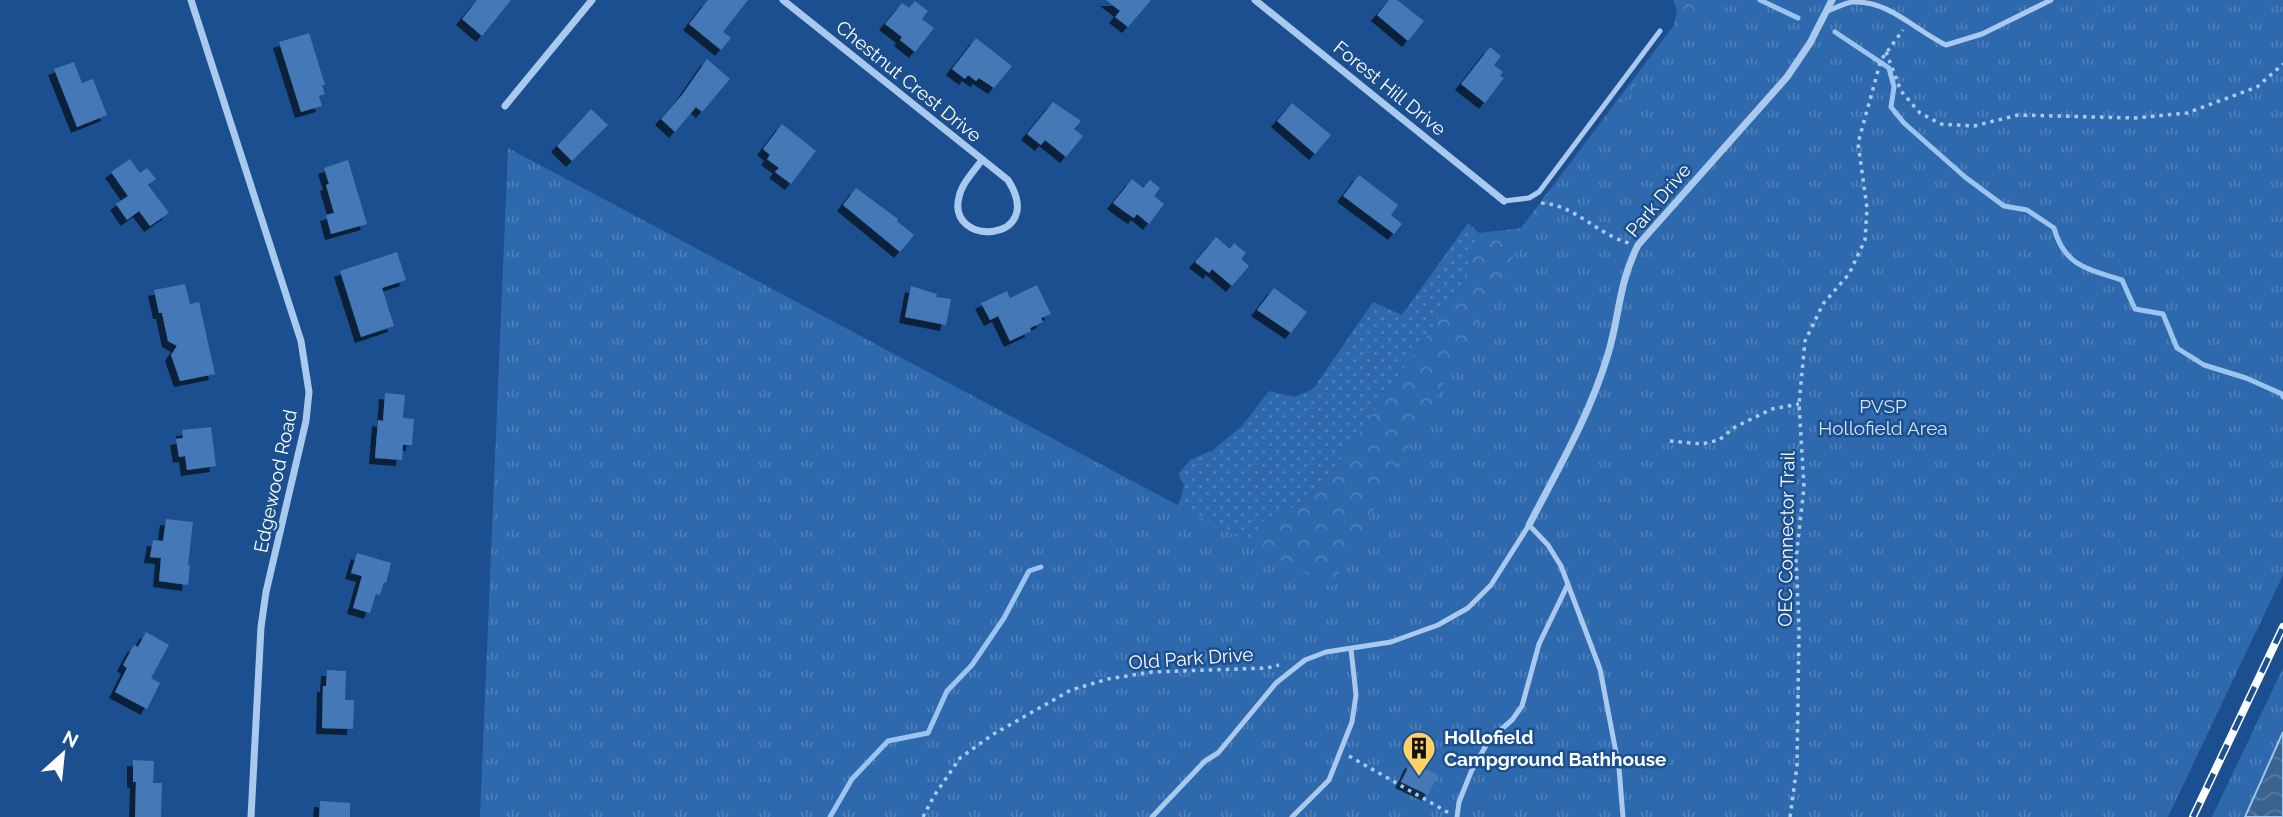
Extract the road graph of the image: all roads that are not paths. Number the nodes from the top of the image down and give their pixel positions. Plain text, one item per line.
1 (191, 0) edge
2 (592, 0) edge
3 (783, 0) edge
4 (1255, 0) edge
5 (1832, 0) edge
6 (2051, 0) edge
7 (1828, 10) junction
8 (1660, 31) dead end
9 (505, 106) dead end
10 (982, 160) junction
11 (1504, 201) joint
12 (1529, 526) junction
13 (1568, 584) junction
14 (1351, 649) junction
15 (251, 817) edge
16 (1152, 817) edge
17 (1292, 817) edge
18 (1456, 817) edge
19 (1623, 817) edge

1 - 15 street, Edgewood Road
2 - 9 street
3 - 10 street, Chestnut Crest Drive
4 - 11 street, Forest Hill Drive
5 - 7 street, Park Drive
6 - 7 lane
7 - 12 street, Park Drive
8 - 11 lane
10 - 10 street, Chestnut Crest Drive
12 - 13 lane
12 - 14 lane
13 - 18 lane
13 - 19 lane
14 - 16 lane
14 - 17 lane

